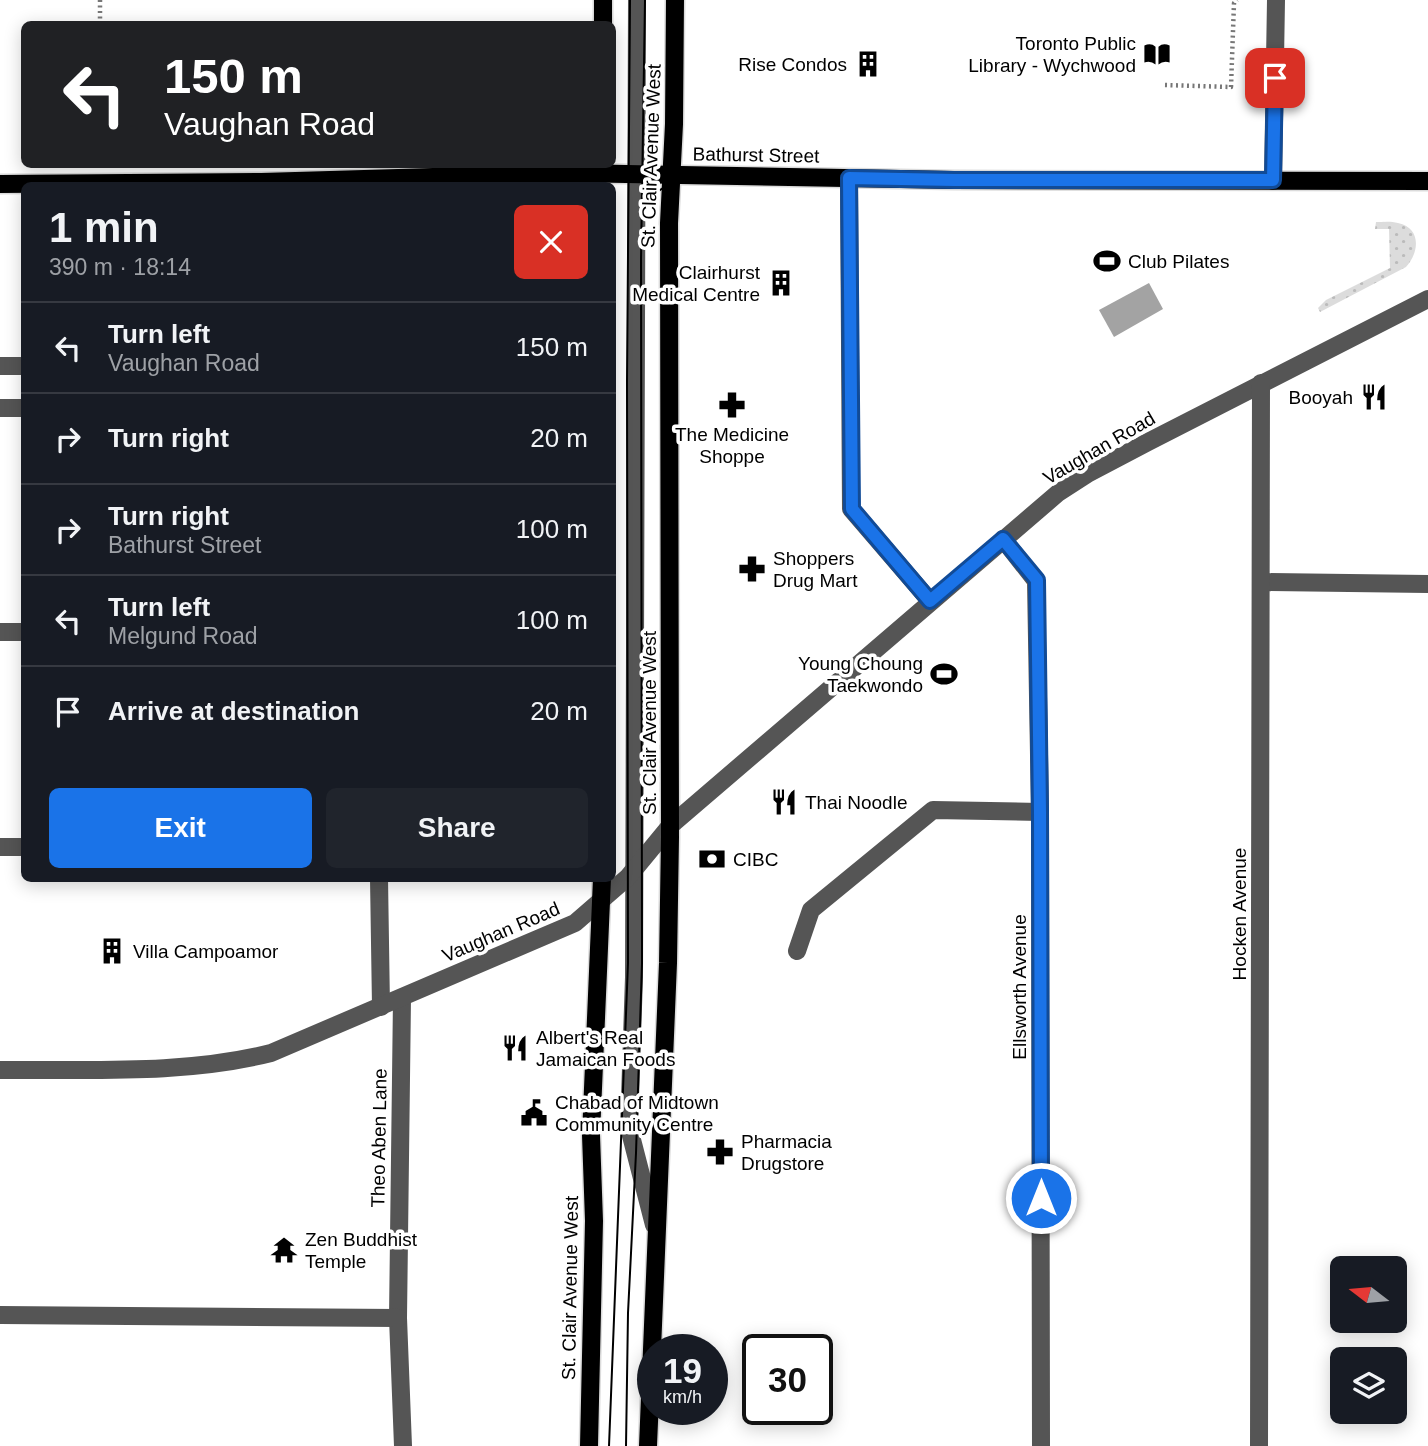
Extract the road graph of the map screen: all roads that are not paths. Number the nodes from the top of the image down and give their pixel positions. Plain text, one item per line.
1 (603, 0) edge
2 (637, 0) edge
3 (675, 0) edge
4 (1276, 0) edge
5 (603, 21) edge
6 (599, 174) edge
7 (636, 174) junction
8 (671, 174) junction
9 (849, 178) junction
10 (1273, 180) junction
11 (376, 181) edge
12 (1428, 181) edge
13 (261, 182) edge
14 (0, 184) edge
15 (21, 184) edge
16 (1423, 302) edge
17 (0, 366) edge
18 (21, 366) edge
19 (1261, 383) junction
20 (0, 408) edge
21 (21, 408) edge
22 (1003, 539) junction
23 (1261, 582) junction
24 (1428, 584) edge
25 (930, 601) junction
26 (0, 632) edge
27 (21, 632) edge
28 (1040, 812) junction
29 (670, 826) junction
30 (21, 847) edge
31 (0, 848) edge
32 (634, 869) junction
33 (379, 882) edge
34 (602, 882) edge
35 (602, 901) junction
36 (797, 951) dead end
37 (402, 998) junction
38 (381, 1007) junction
39 (0, 1070) edge
40 (656, 1233) junction
41 (0, 1315) edge
42 (398, 1318) junction
43 (402, 1446) edge
44 (589, 1446) edge
45 (649, 1446) edge
46 (1041, 1446) edge
47 (1259, 1446) edge

1 - 5 main road
2 - 7 street
3 - 8 main road, St. Clair Avenue West
4 - 10 street
6 - 7 main road, Bathurst Street
6 - 11 main road, Bathurst Street
7 - 8 main road, Bathurst Street
7 - 32 street
8 - 9 main road, Bathurst Street
8 - 29 main road, St. Clair Avenue West
9 - 10 main road, Bathurst Street
9 - 25 street
10 - 12 main road, Bathurst Street
11 - 13 main road, Bathurst Street
14 - 15 main road, Bathurst Street
16 - 19 street, Vaughan Road
17 - 18 street
19 - 22 street, Vaughan Road
19 - 23 street, Hocken Avenue
20 - 21 street
22 - 25 street, Vaughan Road
22 - 28 street, Ellsworth Avenue
23 - 24 street
23 - 47 street, Hocken Avenue
25 - 29 street, Vaughan Road
26 - 27 street
28 - 36 street
28 - 46 street, Ellsworth Avenue
29 - 32 street, Vaughan Road
29 - 40 main road, St. Clair Avenue West
30 - 31 street
32 - 35 street, Vaughan Road
32 - 40 street
33 - 38 street
34 - 35 main road, St. Clair Avenue West
35 - 37 street, Vaughan Road
35 - 44 main road, St. Clair Avenue West
37 - 38 street, Vaughan Road
37 - 42 street, Theo Aben Lane
38 - 39 street, Vaughan Road
40 - 45 main road, St. Clair Avenue West
41 - 42 street
42 - 43 street, Theo Aben Lane

